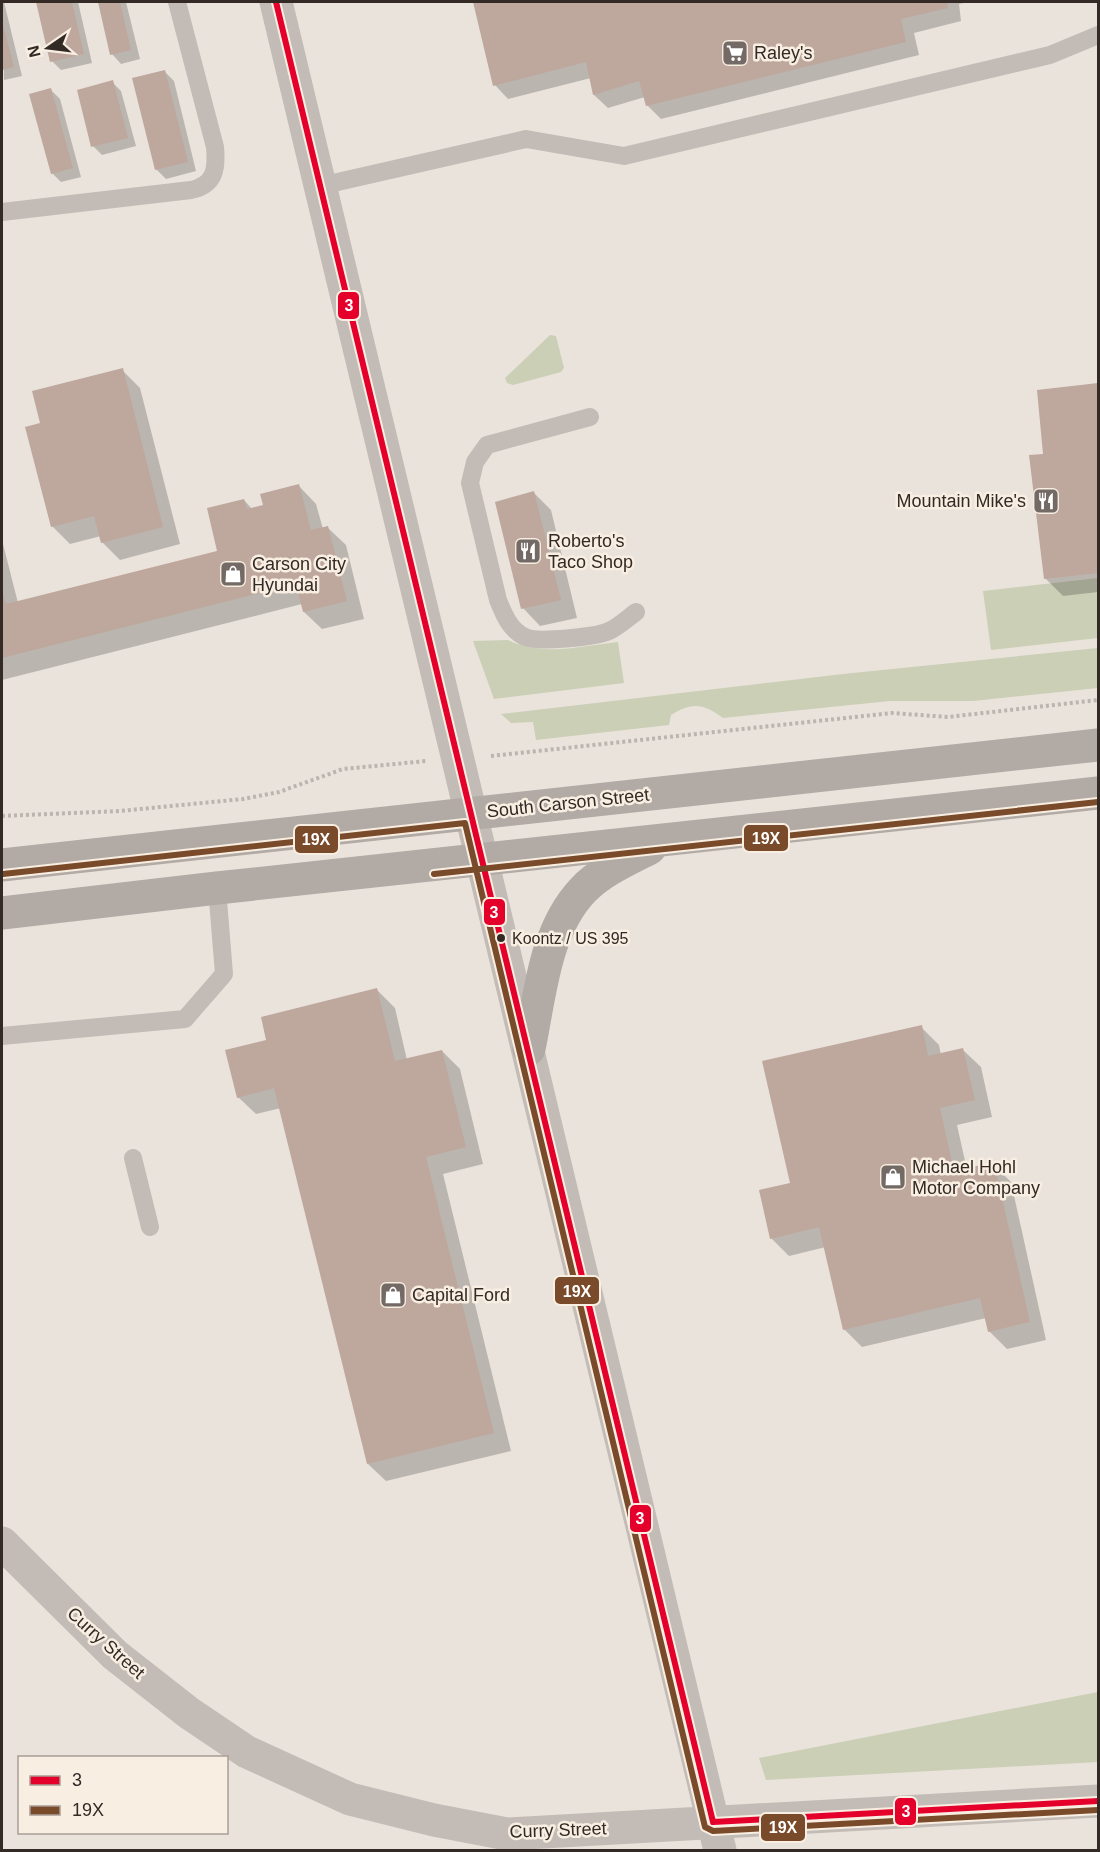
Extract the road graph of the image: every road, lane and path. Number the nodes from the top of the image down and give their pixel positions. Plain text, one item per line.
1 (177, 2) edge
2 (276, 2) edge
3 (1098, 36) edge
4 (320, 186) junction
5 (2, 212) edge
6 (590, 417) dead end
7 (636, 612) dead end
8 (1098, 700) edge
9 (1098, 745) edge
10 (459, 759) junction
11 (1098, 793) edge
12 (472, 813) junction
13 (2, 816) edge
14 (667, 840) junction
15 (484, 860) junction
16 (2, 865) edge
17 (217, 888) junction
18 (2, 913) edge
19 (2, 1036) edge
20 (529, 1049) junction
21 (133, 1158) dead end
22 (150, 1227) dead end
23 (2, 1543) edge
24 (1098, 1801) edge
25 (717, 1836) edge

1 - 5 lane
2 - 4 street
3 - 4 lane
4 - 10 street
6 - 7 lane
8 - 10 path
9 - 12 main road, South Carson Street
10 - 12 street
10 - 13 path
11 - 14 main road
12 - 15 street
12 - 16 main road, South Carson Street
14 - 15 main road
14 - 20 main road
15 - 17 main road
15 - 20 street
17 - 18 main road
17 - 19 lane
20 - 25 street
21 - 22 lane
23 - 25 street, Curry Street
24 - 25 street, Curry Street

